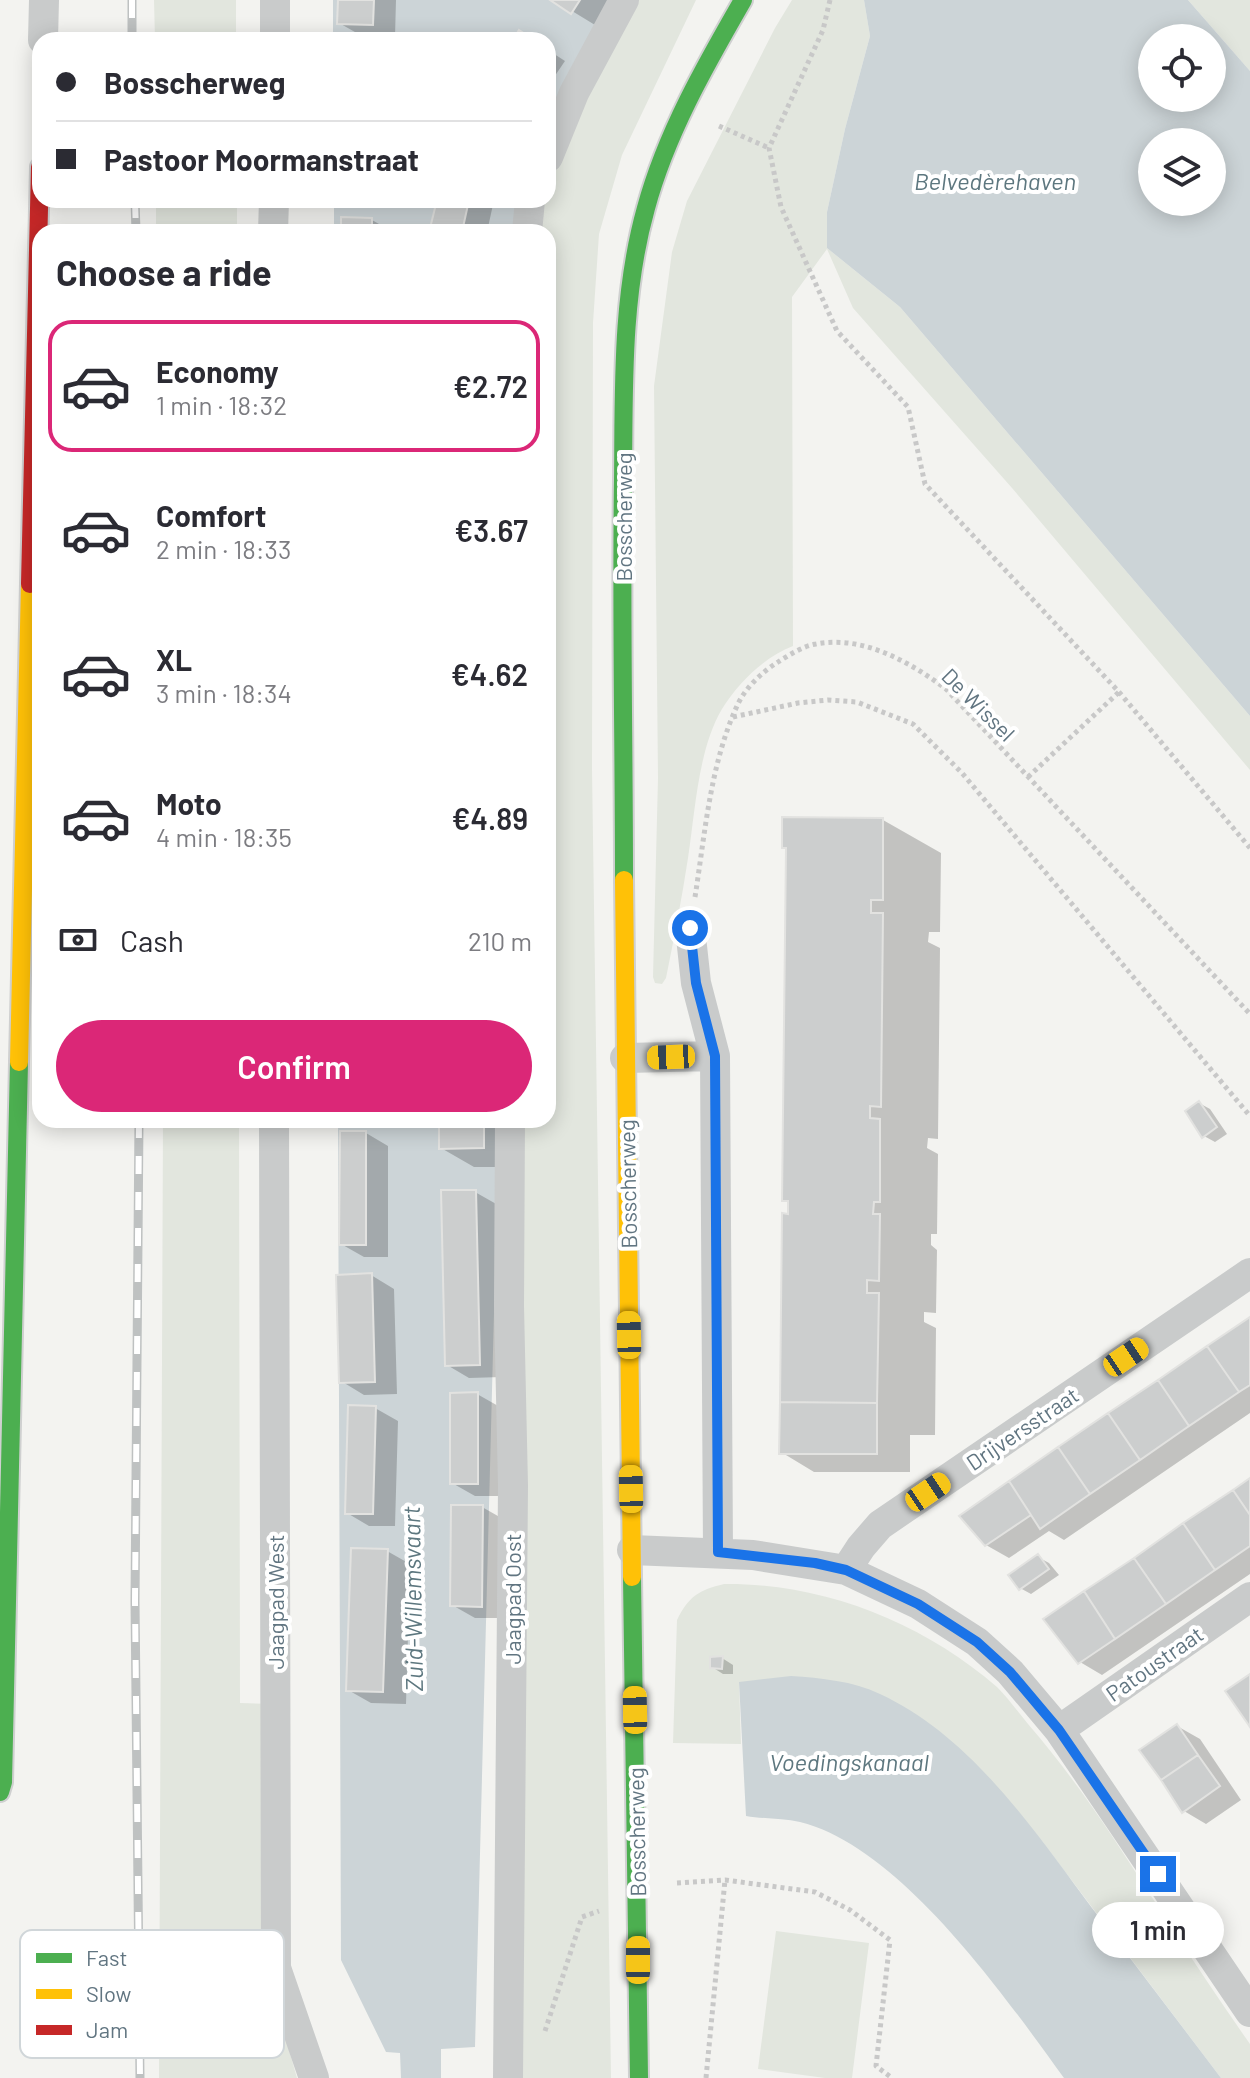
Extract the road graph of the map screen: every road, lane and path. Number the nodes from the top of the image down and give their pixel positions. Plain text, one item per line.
1 (44, 0) edge
2 (275, 0) edge
3 (624, 0) edge
4 (743, 0) edge
5 (830, 0) edge
6 (43, 32) edge
7 (275, 32) edge
8 (721, 128) dead end
9 (556, 137) edge
10 (769, 148) junction
11 (32, 498) edge
12 (1119, 692) junction
13 (732, 717) junction
14 (1028, 777) junction
15 (1250, 848) edge
16 (690, 928) joint
17 (1250, 1014) edge
18 (715, 1056) junction
19 (625, 1058) junction
20 (1250, 1116) edge
21 (274, 1128) edge
22 (510, 1128) edge
23 (1250, 1273) edge
24 (632, 1550) junction
25 (718, 1552) junction
26 (846, 1570) junction
27 (1250, 1597) edge
28 (1059, 1730) junction
29 (0, 1792) edge
30 (725, 1880) junction
31 (673, 1883) dead end
32 (611, 1906) dead end
33 (276, 1930) edge
34 (284, 1991) edge
35 (1250, 2012) edge
36 (544, 2034) dead end
37 (314, 2078) edge
38 (508, 2078) edge
39 (639, 2078) edge
40 (706, 2078) edge
41 (892, 2078) edge

1 - 6 street
2 - 7 street
3 - 9 street
4 - 19 street, Bosscherweg
5 - 10 path
8 - 10 path
10 - 12 path
11 - 29 street
12 - 14 path
12 - 15 path
13 - 14 path, De Wissel
13 - 16 path, De Wissel
13 - 20 path
14 - 17 path, De Wissel
16 - 18 street
18 - 19 street
18 - 25 street
19 - 24 street, Bosscherweg
21 - 33 street, Jaagpad West
22 - 38 street, Jaagpad Oost
23 - 26 street, Drijversstraat
24 - 25 street
24 - 39 street, Bosscherweg
25 - 26 street
26 - 28 street
27 - 28 street, Patoustraat
28 - 35 street
30 - 31 path
30 - 40 path
30 - 41 path
32 - 36 path
34 - 37 street, Jaagpad West

